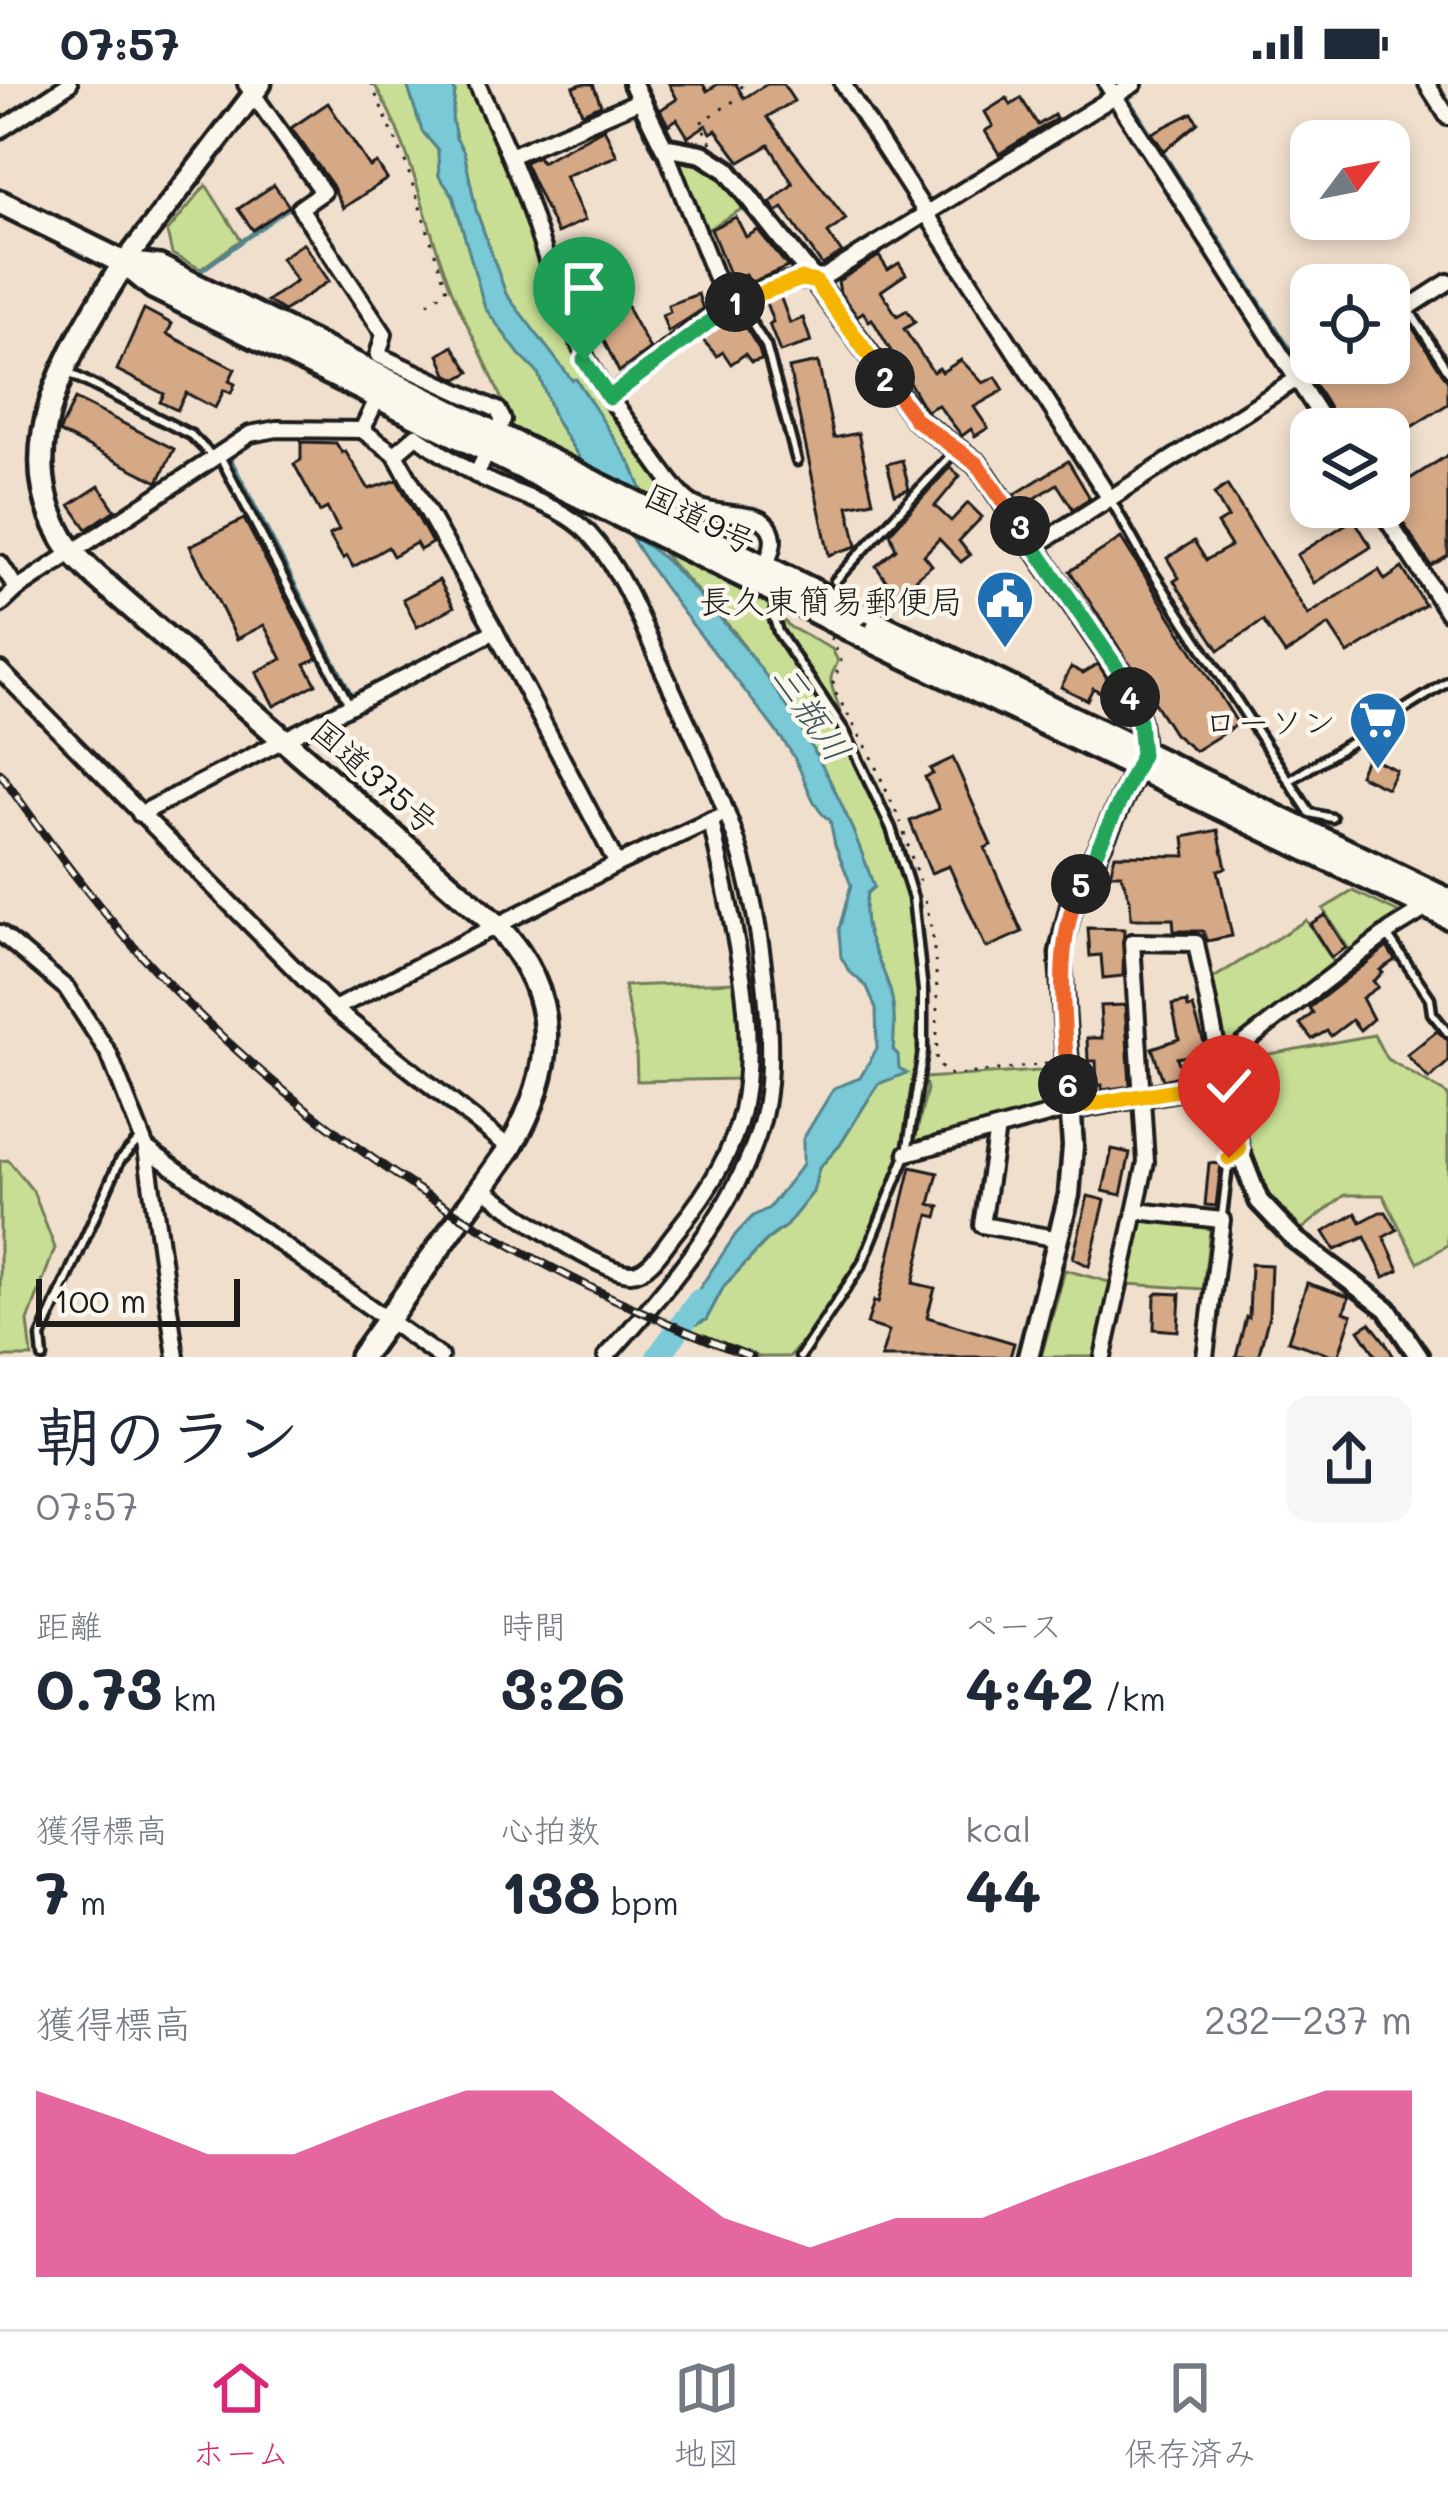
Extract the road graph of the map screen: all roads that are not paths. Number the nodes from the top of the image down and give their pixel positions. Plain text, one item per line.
1 (69, 84) edge
2 (477, 84) edge
3 (843, 84) edge
4 (1133, 84) edge
5 (1427, 84) edge
6 (253, 87) edge
7 (1111, 90) edge
8 (637, 92) edge
9 (1448, 117) edge
10 (0, 130) edge
11 (664, 147) junction
12 (510, 156) junction
13 (0, 202) edge
14 (927, 215) junction
15 (124, 262) junction
16 (816, 282) junction
17 (1448, 283) edge
18 (732, 304) junction
19 (1410, 307) edge
20 (1410, 311) edge
21 (64, 370) junction
22 (1290, 370) edge
23 (1448, 371) edge
24 (1290, 383) edge
25 (383, 387) junction
26 (609, 398) junction
27 (362, 430) junction
28 (493, 441) junction
29 (957, 449) junction
30 (395, 454) junction
31 (217, 457) junction
32 (797, 461) dead end
33 (476, 475) junction
34 (1110, 499) junction
35 (1393, 528) edge
36 (1034, 547) junction
37 (74, 554) junction
38 (0, 563) edge
39 (755, 571) junction
40 (835, 581) dead end
41 (17, 589) junction
42 (795, 594) junction
43 (0, 605) edge
44 (1448, 614) edge
45 (495, 631) junction
46 (0, 670) edge
47 (1448, 682) edge
48 (350, 706) junction
49 (286, 739) junction
50 (1139, 762) junction
51 (1289, 782) junction
52 (140, 814) junction
53 (718, 817) junction
54 (1332, 818) dead end
55 (617, 864) junction
56 (1443, 904) edge
57 (497, 926) junction
58 (0, 933) edge
59 (1386, 933) junction
60 (334, 1010) junction
61 (1448, 1033) edge
62 (1220, 1062) junction
63 (1224, 1082) junction
64 (1144, 1096) junction
65 (1070, 1108) junction
66 (997, 1129) junction
67 (144, 1143) junction
68 (510, 1148) junction
69 (1239, 1150) junction
70 (907, 1153) junction
71 (481, 1187) junction
72 (1136, 1211) junction
73 (1222, 1220) junction
74 (1059, 1239) junction
75 (388, 1320) junction
76 (43, 1357) edge
77 (176, 1357) edge
78 (362, 1357) edge
79 (440, 1357) edge
80 (606, 1357) edge
81 (800, 1357) edge
82 (1028, 1357) edge
83 (1103, 1357) edge
84 (1204, 1357) edge
85 (1419, 1357) edge

1 - 10 street
2 - 12 street
3 - 14 street
4 - 7 street
5 - 9 street
6 - 15 main road
6 - 28 street
7 - 14 street
7 - 22 street
8 - 11 street
8 - 12 street
11 - 16 street
11 - 18 street
12 - 26 street
13 - 15 highway, 国道9号
14 - 16 street
14 - 34 street
15 - 21 highway, 国道375号
15 - 25 highway, 国道9号
16 - 18 street
16 - 29 street
17 - 19 street
18 - 26 street
18 - 32 lane
20 - 23 lane
21 - 31 lane
21 - 37 highway, 国道375号
24 - 34 street
25 - 27 street
25 - 28 highway, 国道9号
26 - 39 street
27 - 30 street
27 - 31 street
28 - 33 street
28 - 39 highway, 国道9号
28 - 39 highway, 国道9号
29 - 36 street
29 - 40 lane
30 - 33 street
30 - 45 street
31 - 37 street
31 - 48 lane
33 - 53 street
34 - 36 street
34 - 51 lane
35 - 44 street
36 - 50 street
37 - 41 street
37 - 49 highway, 国道375号
38 - 41 street
39 - 42 highway, 国道9号
41 - 43 street
42 - 50 highway, 国道9号, bridge
42 - 70 lane
45 - 48 street
45 - 55 street
46 - 52 street
47 - 51 lane
48 - 49 street
49 - 52 street
49 - 57 highway, 国道375号
50 - 56 highway, 国道9号
50 - 65 main road
51 - 54 lane
52 - 60 street
53 - 55 street
53 - 71 street
53 - 80 street
55 - 57 street
56 - 59 street
57 - 60 street
57 - 68 highway, 国道375号
58 - 67 street
59 - 61 lane
59 - 62 street
60 - 68 street
62 - 63 street
62 - 64 street
63 - 64 street
63 - 69 street
64 - 65 street
64 - 72 street
65 - 66 street
65 - 74 main road
66 - 70 street
66 - 74 street
67 - 75 street
67 - 76 lane
67 - 77 street
68 - 71 highway, 国道375号
69 - 73 lane
69 - 85 street
70 - 81 lane
71 - 75 highway, 国道375号
72 - 73 street
72 - 83 street
73 - 84 street
74 - 82 main road
75 - 78 highway, 国道375号
75 - 79 street

